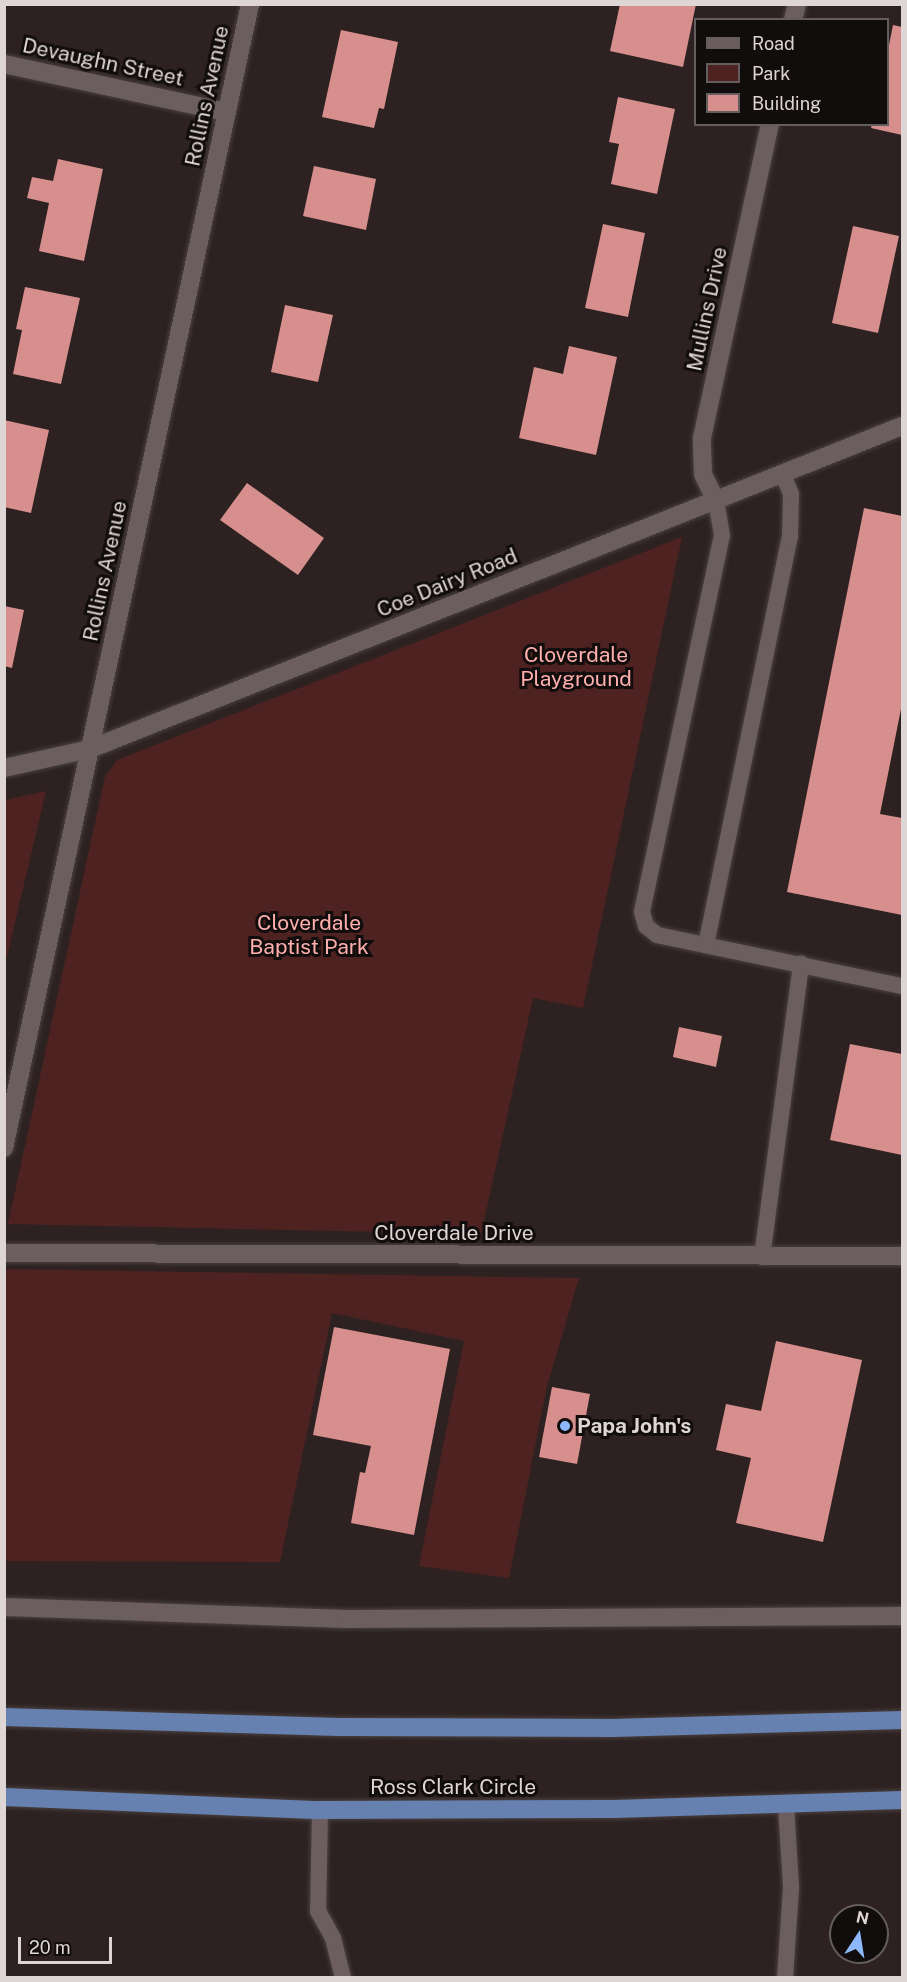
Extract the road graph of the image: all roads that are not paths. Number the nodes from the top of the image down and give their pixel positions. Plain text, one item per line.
1 (250, 4) edge
2 (4, 64) edge
3 (226, 111) junction
4 (770, 126) edge
5 (903, 426) edge
6 (783, 474) junction
7 (716, 501) junction
8 (90, 749) junction
9 (4, 768) edge
10 (706, 945) junction
11 (801, 964) junction
12 (903, 986) edge
13 (4, 1148) edge
14 (4, 1253) edge
15 (903, 1256) edge
16 (762, 1257) junction
17 (4, 1607) edge
18 (903, 1616) edge
19 (4, 1717) edge
20 (903, 1720) edge
21 (4, 1797) edge
22 (903, 1800) edge
23 (786, 1805) junction
24 (320, 1810) junction
25 (343, 1977) edge
26 (785, 1977) edge

1 - 3 street, Rollins Avenue
2 - 3 street, Devaughn Street
3 - 8 street, Rollins Avenue
4 - 7 street, Mullins Drive
5 - 6 street, Coe Dairy Road
6 - 7 street, Coe Dairy Road
6 - 10 lane
7 - 8 street, Coe Dairy Road
7 - 10 lane
8 - 9 street, Coe Dairy Road
8 - 13 street, Rollins Avenue
10 - 11 lane
11 - 12 lane
11 - 16 lane
14 - 16 street, Cloverdale Drive
15 - 16 street, Cloverdale Drive
17 - 18 street
19 - 20 highway
21 - 24 highway, Ross Clark Circle
22 - 23 highway, Ross Clark Circle
23 - 24 highway, Ross Clark Circle
23 - 26 lane
24 - 25 lane

